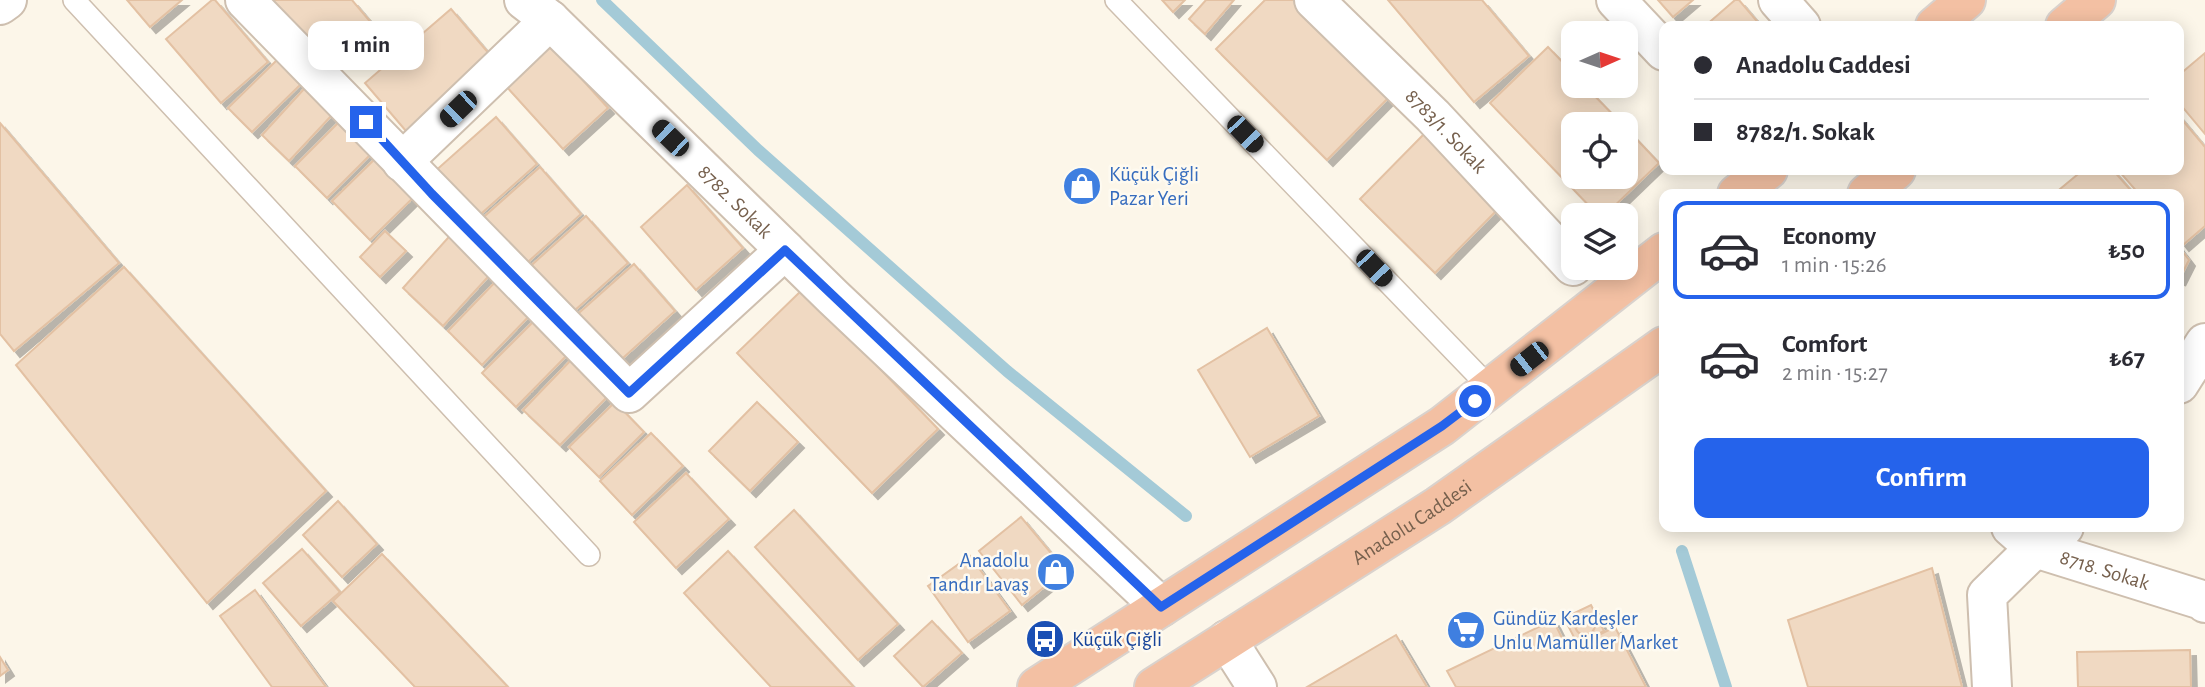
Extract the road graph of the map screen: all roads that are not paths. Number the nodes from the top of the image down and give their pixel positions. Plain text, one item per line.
1 (7, 0) edge
2 (74, 0) edge
3 (245, 0) edge
4 (1116, 0) edge
5 (1314, 0) edge
6 (1616, 0) edge
7 (1778, 0) edge
8 (1966, 0) edge
9 (2096, 0) edge
10 (0, 5) edge
11 (537, 10) edge
12 (1797, 21) edge
13 (1942, 21) edge
14 (2071, 21) edge
15 (1659, 46) edge
16 (402, 162) junction
17 (1762, 175) edge
18 (1890, 175) edge
19 (1743, 189) edge
20 (1873, 189) edge
21 (785, 250) junction
22 (1561, 253) edge
23 (1659, 256) edge
24 (1586, 280) edge
25 (1604, 299) junction
26 (2205, 343) edge
27 (1659, 350) edge
28 (2184, 376) edge
29 (1491, 389) junction
30 (2037, 534) edge
31 (589, 555) dead end
32 (2205, 603) edge
33 (1161, 607) junction
34 (1227, 640) junction
35 (1037, 687) edge
36 (1154, 687) edge
37 (1257, 687) edge
38 (1992, 687) edge

1 - 10 street
2 - 31 lane
3 - 16 street
4 - 29 lane
5 - 22 street, 8783/1. Sokak
6 - 15 street
7 - 12 street
8 - 13 highway
9 - 14 highway
11 - 16 street
11 - 21 street, 8782. Sokak
16 - 21 street
17 - 19 highway
18 - 20 highway
21 - 33 street, 8782. Sokak
23 - 25 highway
24 - 25 street, 8783/1. Sokak
25 - 29 highway
26 - 28 street
27 - 34 highway, Anadolu Caddesi
29 - 33 highway
30 - 32 street, 8718. Sokak
30 - 38 street
33 - 35 highway
34 - 36 highway, Anadolu Caddesi
34 - 37 street

